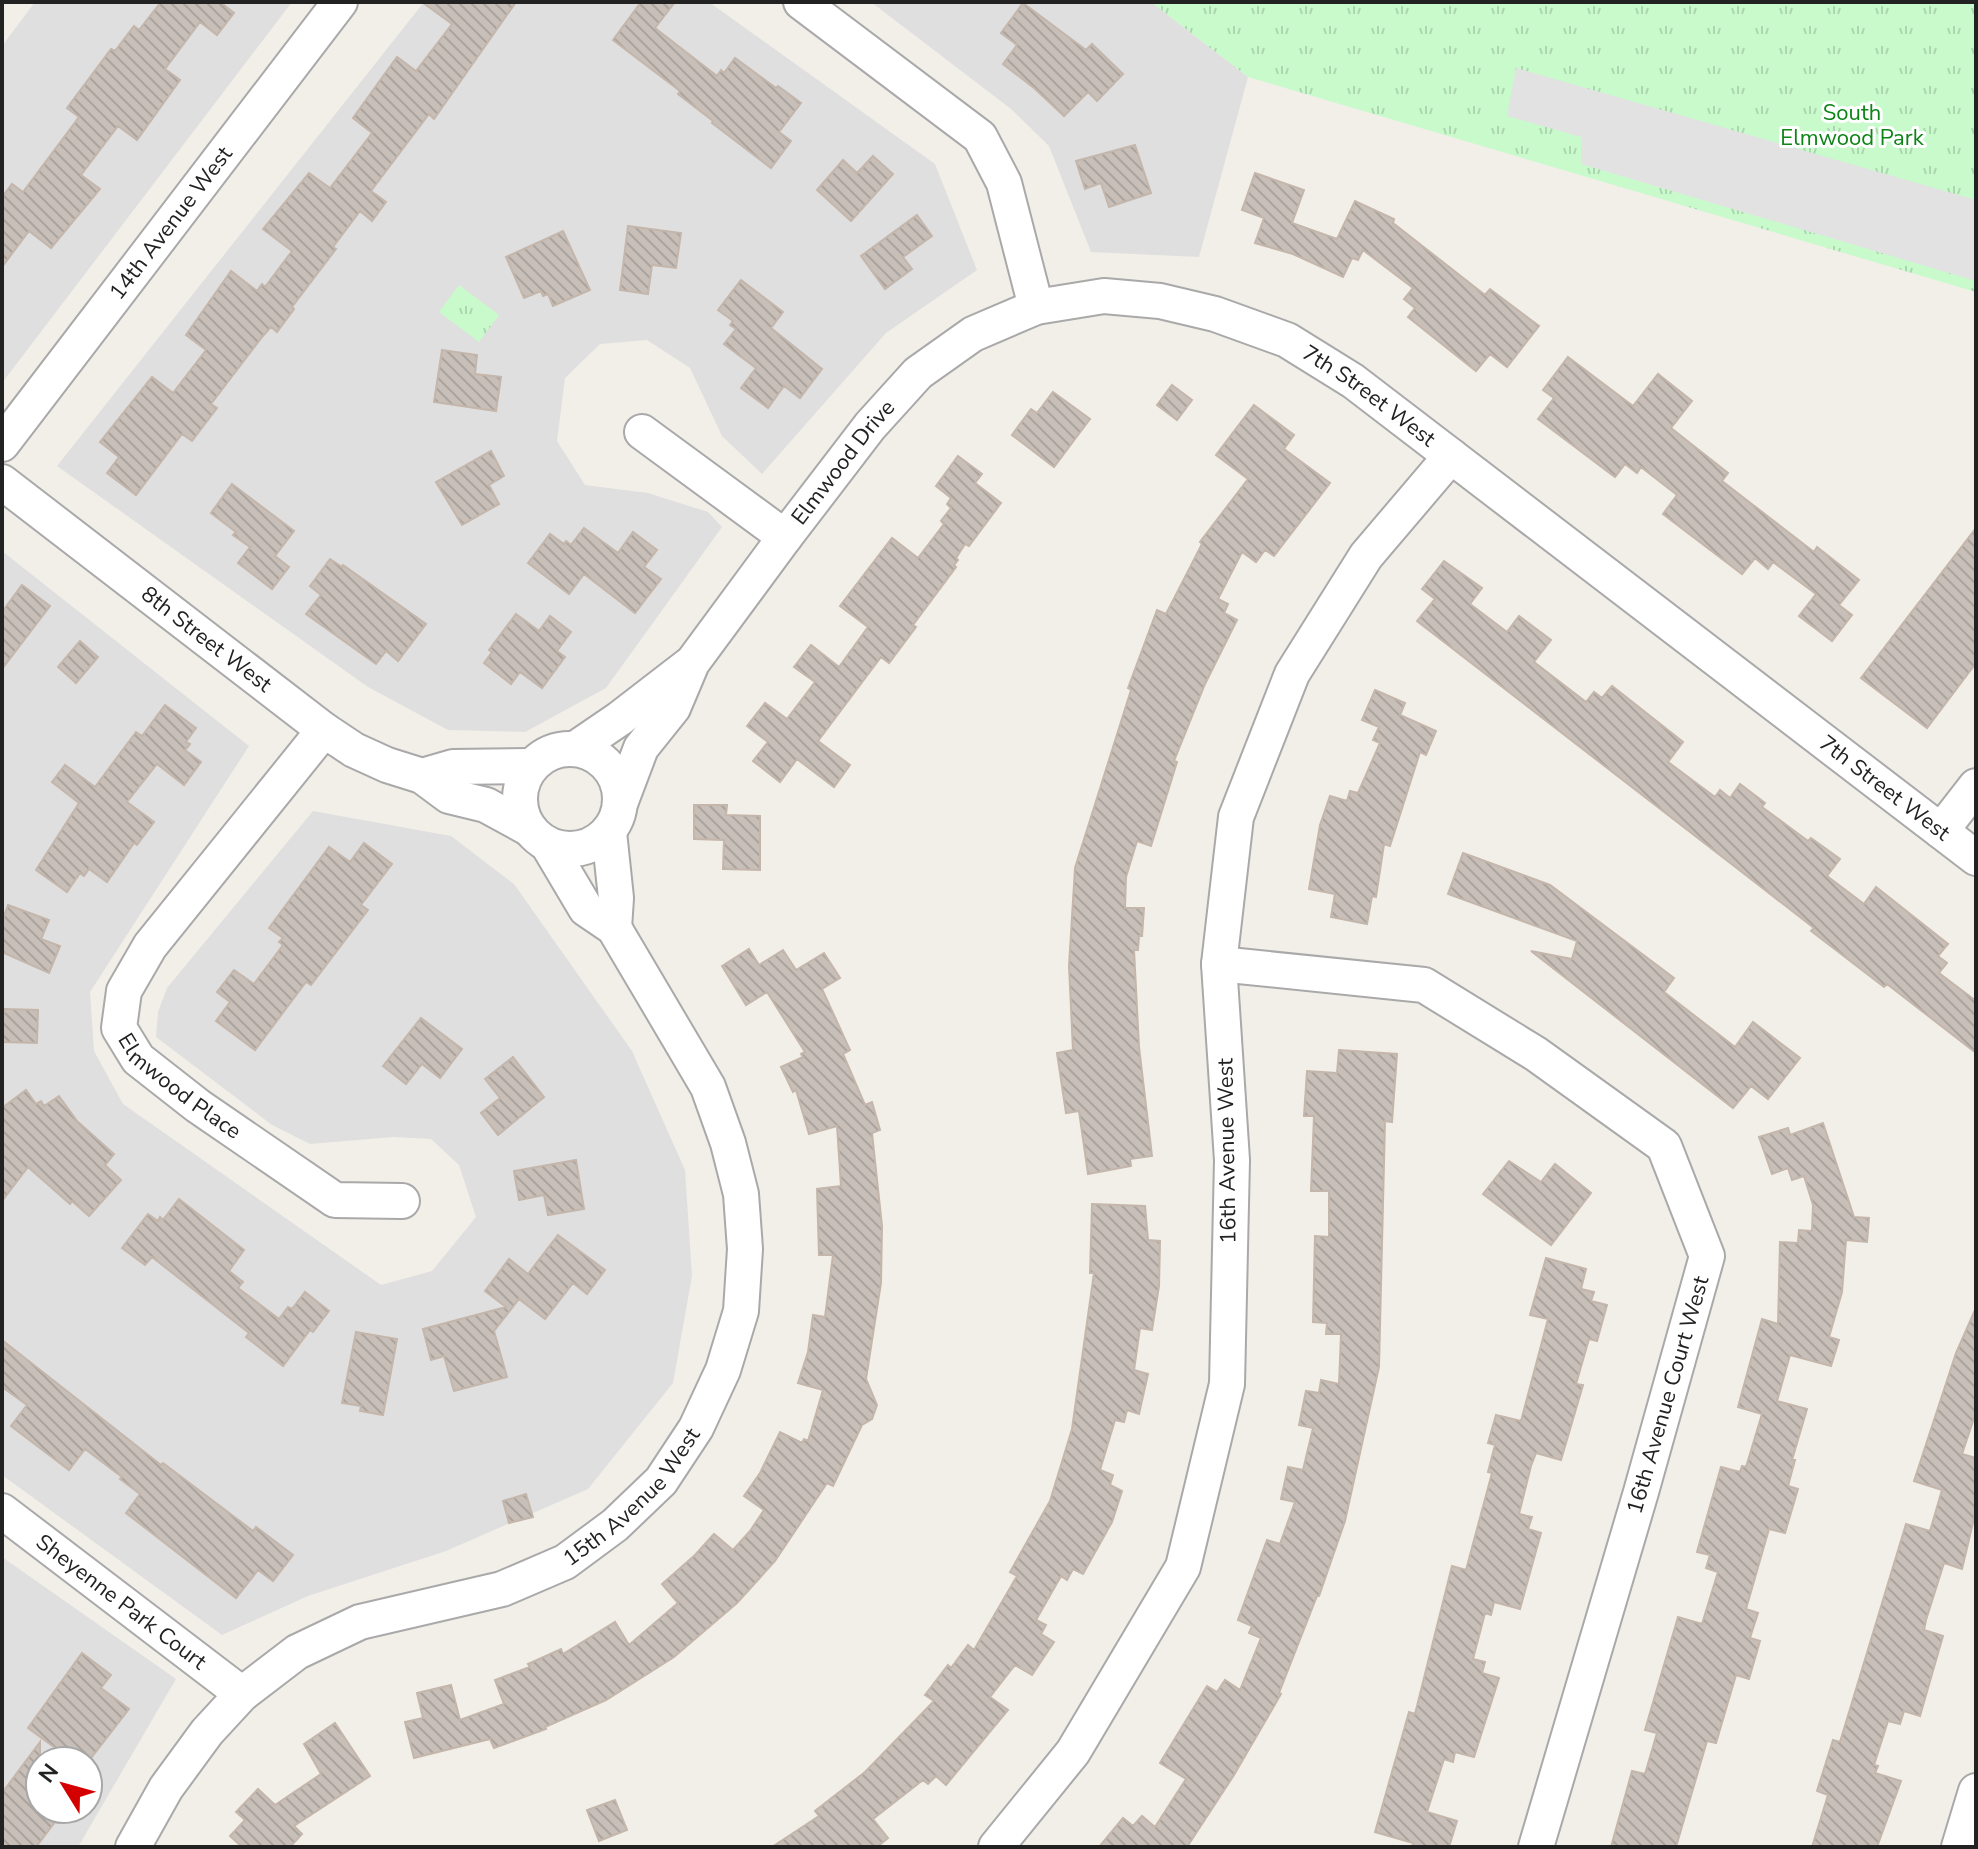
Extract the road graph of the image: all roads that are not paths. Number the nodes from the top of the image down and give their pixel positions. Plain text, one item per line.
1 (340, 2) edge
2 (801, 2) edge
3 (1036, 307) junction
4 (642, 432) dead end
5 (2, 444) edge
6 (1451, 456) junction
7 (2, 482) edge
8 (785, 537) junction
9 (692, 663) junction
10 (324, 730) junction
11 (575, 749) junction
12 (531, 766) junction
13 (422, 776) junction
14 (1976, 786) edge
15 (615, 816) junction
16 (1941, 831) junction
17 (538, 837) junction
18 (1976, 858) edge
19 (614, 928) junction
20 (1219, 964) junction
21 (402, 1201) dead end
22 (2, 1511) edge
23 (242, 1694) junction
24 (1976, 1791) edge
25 (133, 1847) edge
26 (996, 1847) edge
27 (1536, 1847) edge
28 (1959, 1847) edge

1 - 5 street, 14th Avenue West
2 - 3 street
3 - 6 street, 7th Street West
3 - 8 street, Elmwood Drive
4 - 8 street
6 - 16 street, 7th Street West
6 - 20 street, 16th Avenue West
7 - 10 street, 8th Street West
8 - 9 street, Elmwood Drive
9 - 11 street, Elmwood Drive
9 - 15 street, Elmwood Drive
10 - 13 street, 8th Street West
10 - 21 street, Elmwood Place
11 - 12 street
11 - 15 street
12 - 13 street
12 - 17 street
13 - 17 street, 8th Street West
14 - 16 street
15 - 17 street
15 - 19 street
16 - 18 street, 7th Street West
17 - 19 street, 15th Avenue West
19 - 23 street, 15th Avenue West
20 - 26 street, 16th Avenue West
20 - 27 street, 16th Avenue Court West
22 - 23 street, Sheyenne Park Court
23 - 25 street, 15th Avenue West
24 - 28 street

